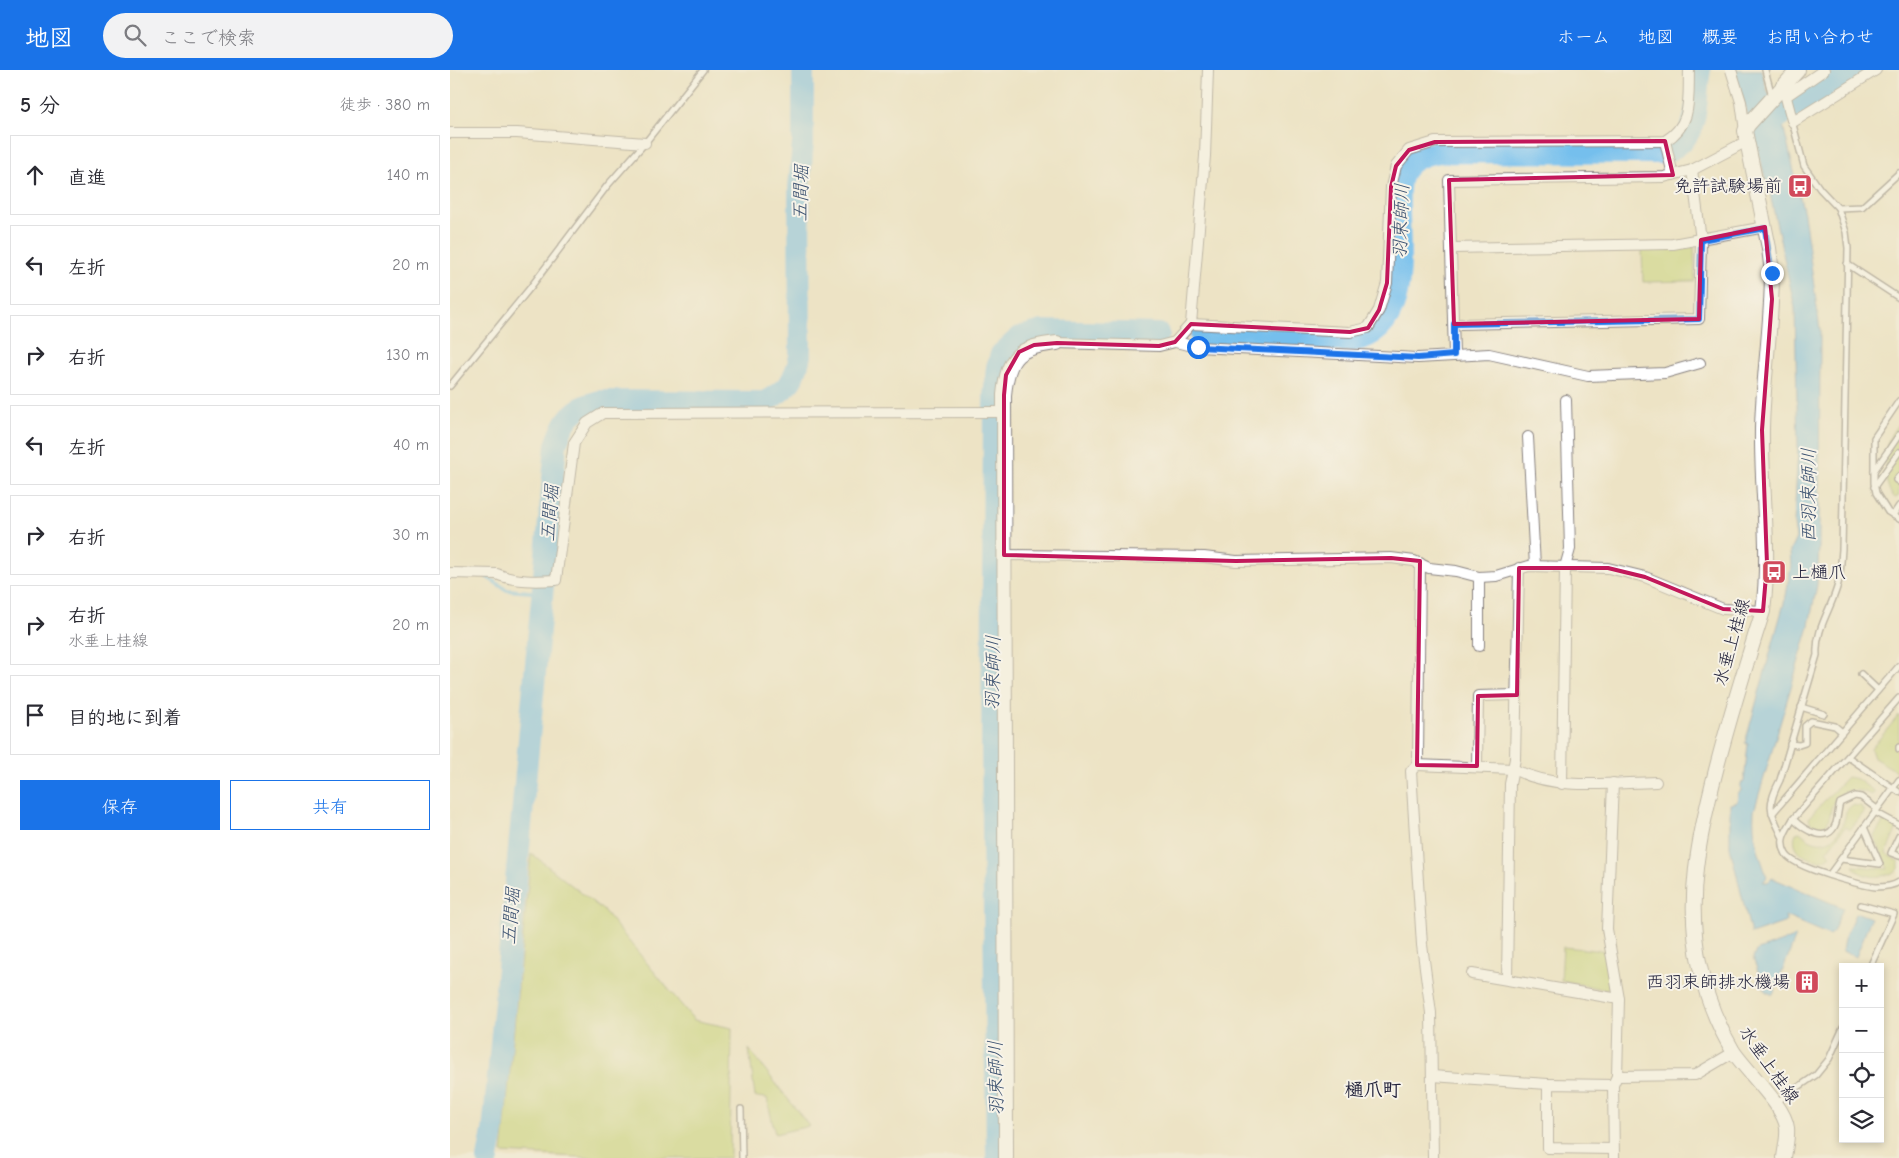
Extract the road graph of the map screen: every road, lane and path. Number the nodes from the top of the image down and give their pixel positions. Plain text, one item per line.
1 (703, 70) edge
2 (1208, 70) edge
3 (1689, 70) edge
4 (1732, 70) edge
5 (1765, 70) edge
6 (1798, 70) edge
7 (1824, 70) edge
8 (1876, 70) edge
9 (1779, 93) junction
10 (1792, 121) junction
11 (1747, 132) junction
12 (450, 133) edge
13 (1665, 141) junction
14 (645, 143) junction
15 (1692, 170) junction
16 (1899, 173) edge
17 (1673, 175) junction
18 (1838, 208) junction
19 (1765, 228) junction
20 (1701, 240) junction
21 (1452, 248) junction
22 (1847, 264) junction
23 (1899, 298) edge
24 (1191, 324) junction
25 (1454, 324) junction
26 (1175, 342) junction
27 (1057, 343) joint
28 (1454, 355) junction
29 (1700, 363) dead end
30 (450, 386) edge
31 (1566, 400) dead end
32 (1899, 401) edge
33 (1004, 412) junction
34 (1899, 435) edge
35 (1528, 437) dead end
36 (1898, 455) edge
37 (1874, 471) junction
38 (1899, 476) edge
39 (1899, 482) edge
40 (1874, 487) junction
41 (1899, 506) edge
42 (1893, 515) junction
43 (1899, 519) edge
44 (1004, 555) junction
45 (1420, 563) junction
46 (1534, 566) junction
47 (1565, 567) junction
48 (1519, 568) junction
49 (450, 573) edge
50 (1479, 577) junction
51 (1763, 611) junction
52 (1479, 646) dead end
53 (1899, 666) edge
54 (1861, 674) dead end
55 (1878, 690) junction
56 (1517, 695) junction
57 (1899, 698) edge
58 (1801, 707) junction
59 (1824, 714) dead end
60 (1842, 732) junction
61 (1790, 744) junction
62 (1848, 757) junction
63 (1417, 765) junction
64 (1477, 766) junction
65 (1513, 769) junction
66 (1899, 780) edge
67 (1656, 782) dead end
68 (1613, 783) junction
69 (1562, 784) junction
70 (1893, 788) junction
71 (1899, 792) edge
72 (1876, 811) junction
73 (1772, 814) junction
74 (1793, 819) junction
75 (1899, 825) edge
76 (1864, 827) junction
77 (1782, 836) junction
78 (1899, 836) edge
79 (1899, 856) edge
80 (1841, 859) junction
81 (1829, 875) junction
82 (1899, 882) edge
83 (1861, 905) dead end
84 (1872, 963) edge
85 (1472, 974) dead end
86 (1507, 979) junction
87 (1619, 999) junction
88 (1839, 1037) edge
89 (1734, 1052) junction
90 (1432, 1076) junction
91 (1615, 1080) junction
92 (1548, 1084) junction
93 (1774, 1103) junction
94 (742, 1109) dead end
95 (1613, 1153) edge
96 (742, 1158) edge
97 (1006, 1158) edge
98 (1433, 1158) edge
99 (1784, 1158) edge

1 - 14 lane
2 - 24 street
3 - 13 street
4 - 11 street
5 - 9 lane
6 - 9 main road
7 - 9 street
8 - 10 street
9 - 10 street
9 - 11 main road
10 - 18 lane
11 - 15 street
11 - 19 main road, 水垂上桂線
12 - 14 street
13 - 17 street
13 - 24 street
14 - 30 lane
15 - 17 street
15 - 20 street
16 - 18 lane
17 - 21 street
18 - 22 lane
19 - 20 street
19 - 51 main road, 水垂上桂線
20 - 21 street
20 - 25 street
21 - 25 street
22 - 23 lane
22 - 58 lane
24 - 26 street
25 - 28 street
26 - 27 street
26 - 28 street
27 - 33 main road
28 - 29 street
31 - 47 street
32 - 37 lane
33 - 44 main road
33 - 49 street
34 - 37 lane
35 - 46 street
36 - 40 lane
37 - 40 lane
38 - 39 lane
40 - 42 lane
41 - 42 lane
42 - 43 lane
44 - 45 street
44 - 97 main road
45 - 50 street
45 - 63 street
46 - 47 street
46 - 48 street
47 - 51 street
47 - 69 street
48 - 50 street
48 - 56 street
50 - 52 street
51 - 89 main road, 水垂上桂線
53 - 55 lane
54 - 55 lane
55 - 60 lane
56 - 64 street
56 - 65 street
57 - 62 lane
58 - 59 lane
58 - 61 lane
60 - 61 lane
60 - 73 lane
61 - 73 lane
62 - 70 lane
62 - 74 lane
63 - 64 street
63 - 90 street
64 - 65 street
65 - 69 street
65 - 86 street
66 - 70 lane
67 - 68 street
68 - 69 street
68 - 87 street
70 - 71 lane
70 - 72 lane
72 - 74 lane
72 - 75 lane
72 - 76 lane
73 - 77 lane
74 - 77 lane
76 - 80 lane
76 - 80 lane
77 - 81 lane
78 - 79 lane
80 - 81 lane
81 - 82 lane
83 - 84 lane
85 - 86 street
86 - 87 street
87 - 91 street
88 - 93 lane
89 - 91 street
89 - 93 main road, 水垂上桂線
90 - 92 street
90 - 98 street
91 - 92 street
91 - 95 street
92 - 95 street
93 - 99 main road, 水垂上桂線
94 - 96 lane

